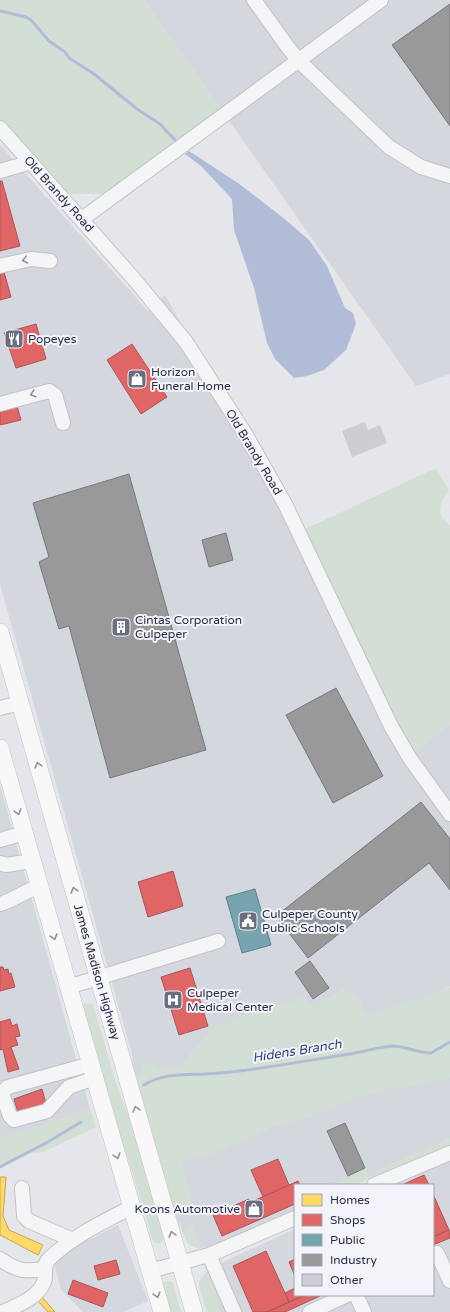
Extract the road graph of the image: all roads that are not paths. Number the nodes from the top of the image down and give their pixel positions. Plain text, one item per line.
1 (254, 0) edge
2 (381, 0) edge
3 (299, 61) junction
4 (0, 128) edge
5 (31, 162) junction
6 (0, 171) edge
7 (450, 176) edge
8 (82, 219) junction
9 (50, 261) dead end
10 (0, 266) edge
11 (0, 404) edge
12 (63, 423) dead end
13 (0, 632) edge
14 (20, 703) junction
15 (0, 708) edge
16 (0, 748) edge
17 (450, 814) edge
18 (24, 833) junction
19 (0, 840) edge
20 (32, 861) junction
21 (0, 863) edge
22 (40, 886) junction
23 (0, 904) edge
24 (218, 941) dead end
25 (98, 976) junction
26 (68, 987) junction
27 (93, 1071) junction
28 (450, 1152) edge
29 (376, 1184) edge
30 (22, 1188) dead end
31 (132, 1207) junction
32 (294, 1218) edge
33 (73, 1240) junction
34 (440, 1252) edge
35 (209, 1255) junction
36 (0, 1259) edge
37 (180, 1262) junction
38 (44, 1269) junction
39 (150, 1271) junction
40 (450, 1281) edge
41 (345, 1296) edge
42 (356, 1296) edge
43 (3, 1312) edge
44 (162, 1312) edge
45 (194, 1312) edge
46 (234, 1312) edge
47 (310, 1312) edge
48 (364, 1312) edge

1 - 3 street
2 - 3 street
3 - 7 street
3 - 8 street
4 - 5 street, Old Brandy Road
5 - 6 street
5 - 8 street, Old Brandy Road
8 - 17 street, Old Brandy Road
9 -> 10 street
12 -> 11 street
13 - 14 main road, James Madison Highway
14 - 15 street
25 -> 14 main road, James Madison Highway
16 -> 18 main road
18 - 19 street
18 - 20 main road
20 - 21 street
20 - 22 main road
22 - 23 street
22 -> 26 main road
24 - 25 street
25 - 26 street
37 -> 25 main road, James Madison Highway
26 - 27 main road
27 - 27 street
27 -> 31 main road
28 - 29 street
30 - 33 street
31 - 33 street
31 - 39 main road
32 - 35 street
33 - 38 street
34 - 40 street
35 - 37 street
35 - 46 street
36 - 38 street
37 - 39 street
37 - 45 main road, James Madison Highway
38 - 43 street
39 -> 44 main road
41 - 47 street
42 - 48 street

